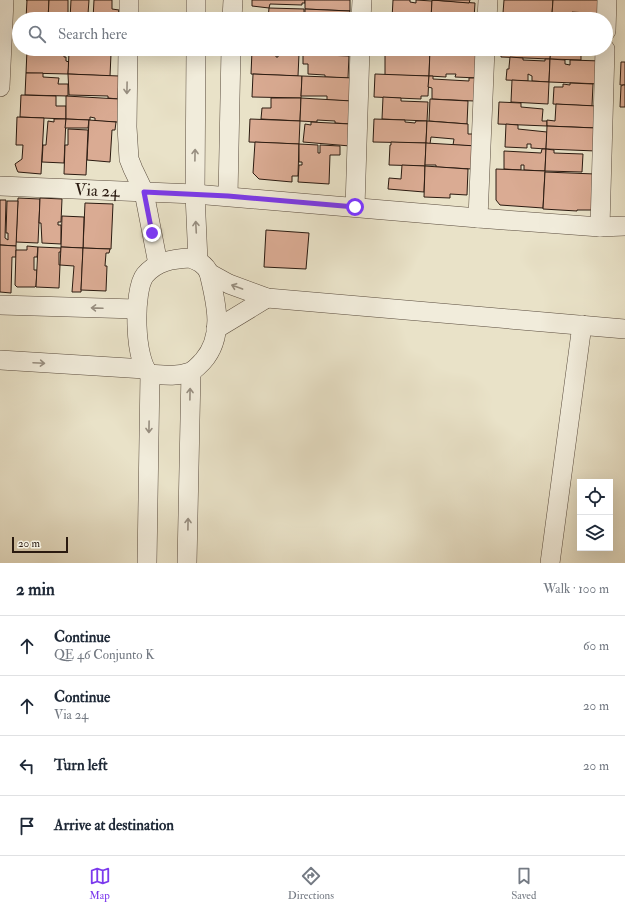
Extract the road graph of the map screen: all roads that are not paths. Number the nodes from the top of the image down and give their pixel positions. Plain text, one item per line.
1 (4, 0) edge
2 (129, 0) edge
3 (196, 0) edge
4 (233, 0) edge
5 (362, 0) edge
6 (488, 0) edge
7 (607, 0) edge
8 (129, 12) edge
9 (196, 12) edge
10 (232, 12) edge
11 (361, 12) edge
12 (487, 12) edge
13 (607, 12) edge
14 (128, 56) edge
15 (196, 56) edge
16 (231, 56) edge
17 (360, 56) edge
18 (485, 56) edge
19 (605, 56) edge
20 (0, 87) edge
21 (0, 186) edge
22 (144, 192) junction
23 (195, 194) junction
24 (228, 196) junction
25 (355, 207) junction
26 (478, 218) junction
27 (625, 226) edge
28 (600, 227) junction
29 (158, 264) junction
30 (204, 267) junction
31 (267, 298) junction
32 (0, 305) edge
33 (136, 309) junction
34 (582, 325) junction
35 (216, 329) junction
36 (625, 329) edge
37 (0, 360) edge
38 (148, 371) junction
39 (191, 372) junction
40 (147, 563) edge
41 (187, 563) edge
42 (550, 563) edge

1 - 20 street
2 - 8 street
3 - 9 street
4 - 10 street
5 - 11 street
6 - 12 street
7 - 13 street
14 -> 22 street
23 -> 15 street
16 - 24 street
17 - 25 street
18 - 26 street
19 - 28 street
21 - 22 street, Via 24
22 - 23 street, Via 24
22 - 29 street
23 - 24 street, Via 24
30 -> 23 street
24 - 25 street, Via 24
25 - 26 street, Via 24
26 - 28 street, Via 24
27 - 28 street, Via 24
29 - 30 street
29 - 33 street
31 -> 30 street
30 - 35 street
31 - 34 street
31 - 35 street
33 -> 32 street
33 - 38 street
34 - 36 street
34 - 42 street
35 - 39 street
37 -> 38 street
38 - 39 street
38 -> 40 street
41 -> 39 street

